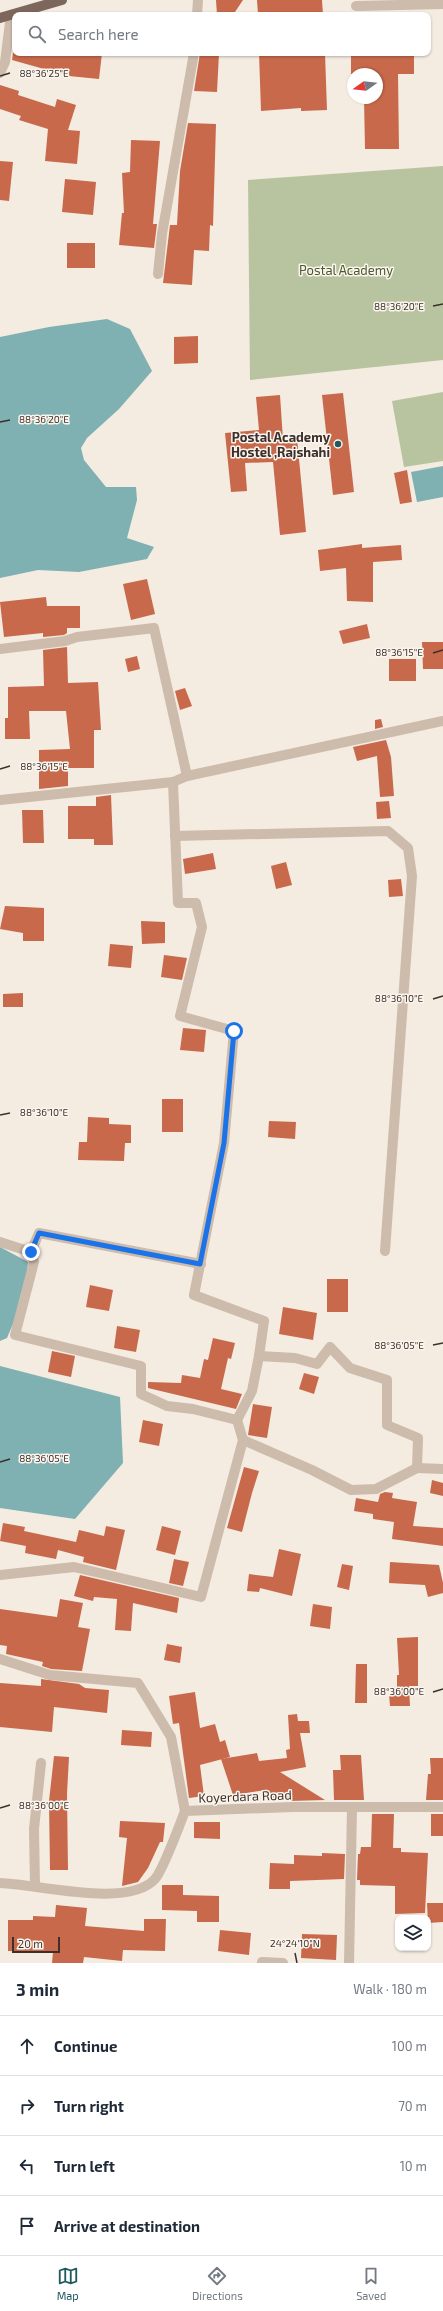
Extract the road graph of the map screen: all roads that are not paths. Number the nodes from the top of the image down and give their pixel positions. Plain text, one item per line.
1 (62, 0) edge
2 (198, 0) edge
3 (443, 4) edge
4 (356, 6) dead end
5 (21, 12) edge
6 (197, 12) edge
7 (11, 15) joint
8 (0, 18) edge
9 (193, 56) edge
10 (0, 73) edge
11 (158, 274) dead end
12 (0, 649) edge
13 (443, 721) edge
14 (187, 776) junction
15 (173, 782) junction
16 (0, 800) edge
17 (175, 836) junction
18 (0, 1242) edge
19 (385, 1251) dead end
20 (31, 1252) junction
21 (200, 1264) junction
22 (259, 1356) junction
23 (238, 1420) junction
24 (243, 1440) junction
25 (417, 1468) junction
26 (443, 1469) edge
27 (0, 1575) edge
28 (0, 1659) edge
29 (41, 1763) dead end
30 (443, 1807) edge
31 (352, 1808) junction
32 (185, 1811) junction
33 (0, 1883) edge
34 (34, 1886) junction
35 (262, 1962) edge
36 (283, 1963) edge
37 (349, 1963) edge

1 - 5 main road
2 - 6 street
3 - 4 street
7 - 8 main road
7 - 10 street
9 - 11 street
12 - 14 street
13 - 14 street
14 - 15 street
15 - 16 street
15 - 17 street
17 - 19 street
17 - 21 street
18 - 20 street
20 - 21 street
20 - 23 street
21 - 22 street
22 - 23 street
22 - 25 street
23 - 24 street
24 - 25 street
24 - 27 street
25 - 26 street
28 - 32 street
29 - 34 street
30 - 31 street, Koyerdara Road
31 - 32 street, Koyerdara Road
31 - 37 street
32 - 34 street, Koyerdara Road
33 - 34 street, Koyerdara Road
35 - 36 street

